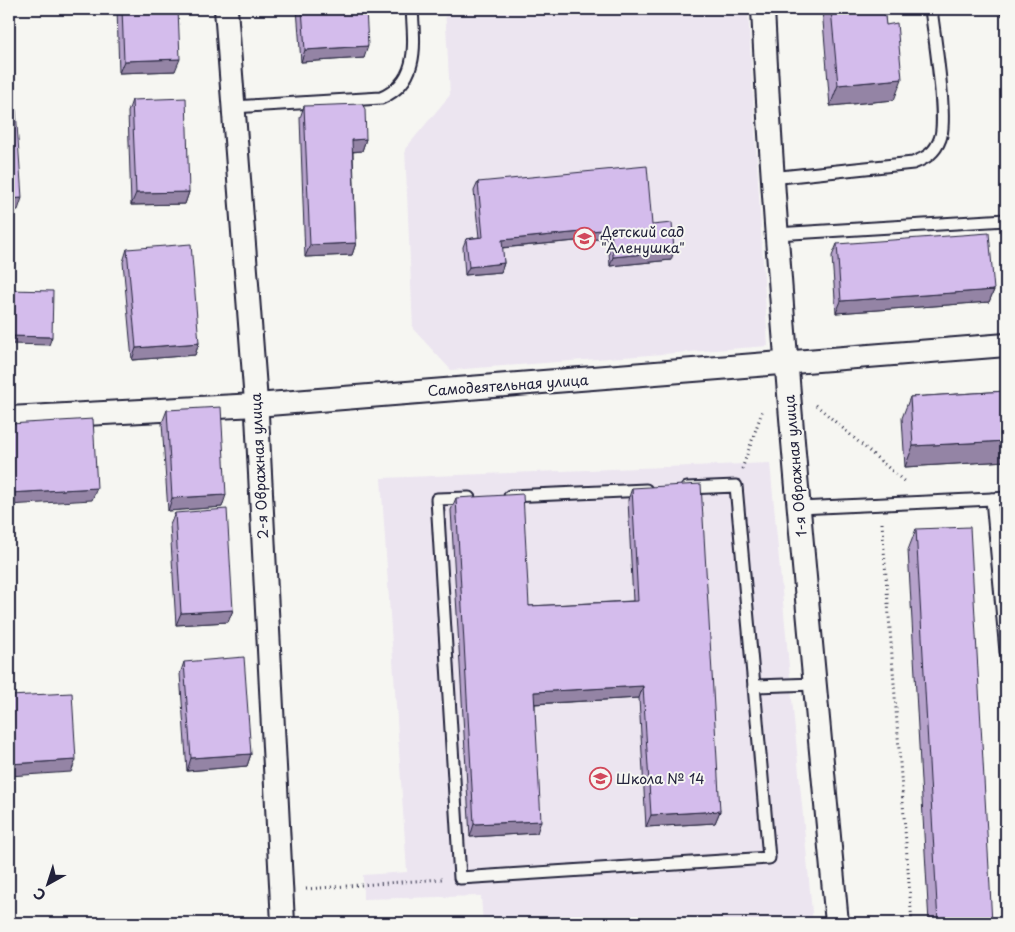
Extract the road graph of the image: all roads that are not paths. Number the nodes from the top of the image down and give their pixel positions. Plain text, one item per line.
1 (226, 9) edge
2 (412, 9) edge
3 (764, 9) edge
4 (932, 9) edge
5 (233, 108) junction
6 (771, 178) junction
7 (1006, 220) edge
8 (776, 234) junction
9 (1006, 345) edge
10 (786, 372) junction
11 (256, 405) junction
12 (9, 418) edge
13 (676, 489) edge
14 (656, 490) edge
15 (497, 496) edge
16 (477, 497) edge
17 (1006, 498) edge
18 (992, 499) junction
19 (799, 508) junction
20 (1006, 652) edge
21 (815, 684) junction
22 (754, 686) junction
23 (283, 923) edge
24 (837, 923) edge

1 - 5 street, 2-я Овражная улица
2 - 5 lane
3 - 6 street, 1-я Овражная улица
4 - 6 lane
5 - 11 street, 2-я Овражная улица
6 - 8 street, 1-я Овражная улица
7 - 8 lane
8 - 10 street, 1-я Овражная улица
9 - 10 street, Самодеятельная улица
10 - 11 street, Самодеятельная улица
10 - 19 street, 1-я Овражная улица
11 - 12 street, Самодеятельная улица
11 - 23 street, 2-я Овражная улица
13 - 22 lane
14 - 15 lane
16 - 22 lane
17 - 18 lane
18 - 19 lane
18 - 20 lane
19 - 21 street, 1-я Овражная улица
21 - 22 lane
21 - 24 street, 1-я Овражная улица

